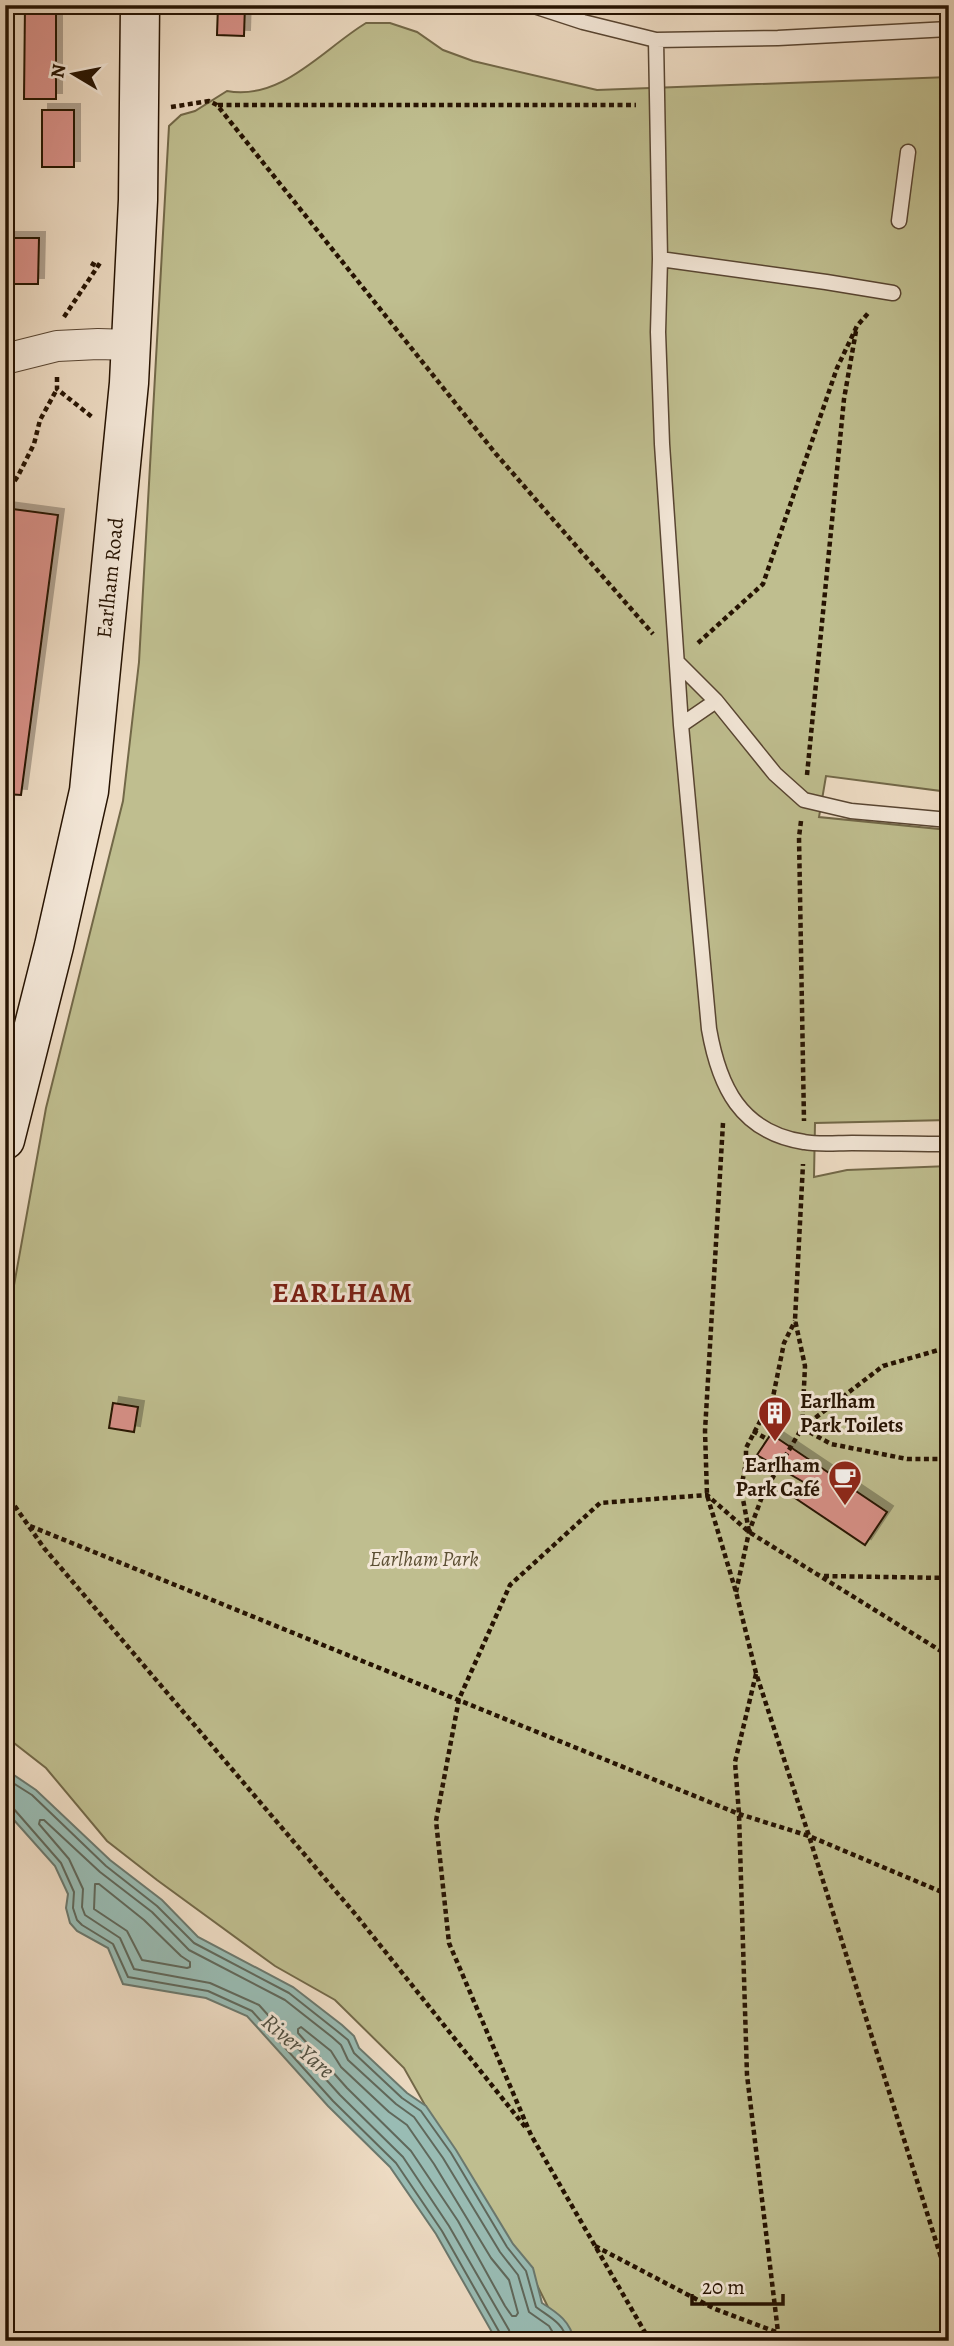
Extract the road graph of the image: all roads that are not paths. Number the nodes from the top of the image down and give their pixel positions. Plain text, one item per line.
1 (140, 5) edge
2 (531, 5) edge
3 (949, 29) edge
4 (656, 40) junction
5 (908, 152) dead end
6 (899, 221) dead end
7 (660, 259) junction
8 (893, 293) road end
9 (131, 345) junction
10 (5, 359) edge
11 (677, 662) junction
12 (716, 701) junction
13 (681, 725) junction
14 (949, 820) edge
15 (5, 1140) edge
16 (949, 1144) edge

1 - 9 main road, Earlham Road
2 - 4 lane
3 - 4 lane
4 - 7 lane
5 - 6 lane
7 - 8 lane
7 - 11 lane
9 - 10 street
9 - 15 main road, Earlham Road
11 - 12 lane
11 - 13 lane
12 - 13 lane
12 - 14 lane
13 - 16 lane

